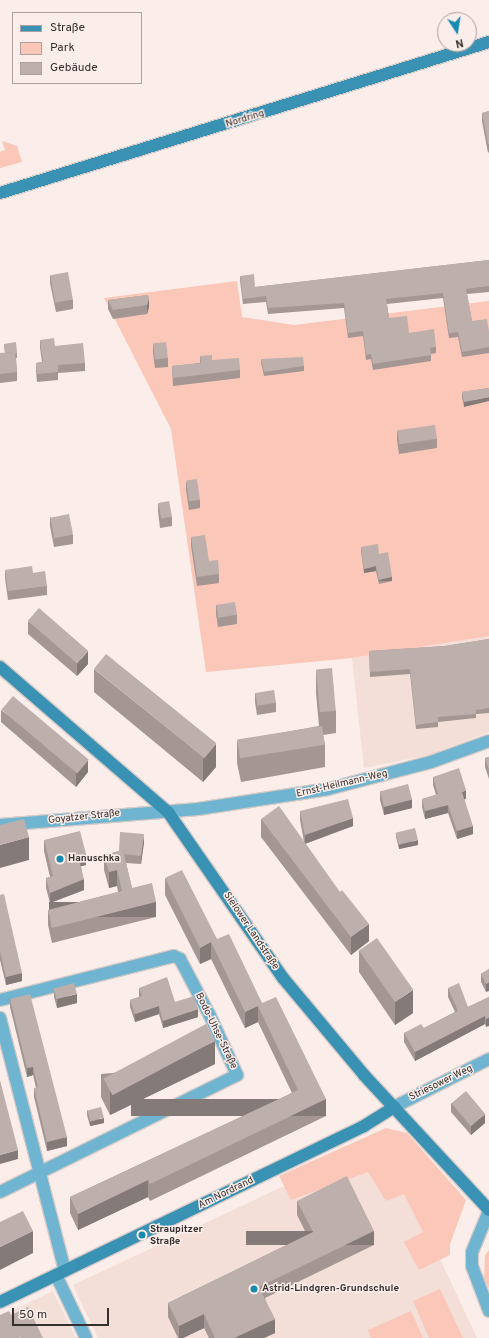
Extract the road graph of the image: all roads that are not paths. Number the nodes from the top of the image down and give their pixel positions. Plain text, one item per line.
1 (489, 42) edge
2 (0, 193) edge
3 (0, 667) edge
4 (489, 741) edge
5 (168, 812) junction
6 (0, 825) edge
7 (0, 1000) edge
8 (0, 1018) edge
9 (489, 1059) edge
10 (394, 1107) junction
11 (40, 1172) junction
12 (0, 1192) edge
13 (489, 1211) edge
14 (60, 1273) junction
15 (0, 1302) edge
16 (489, 1311) edge
17 (86, 1338) edge

1 - 2 main road, Nordring
3 - 5 main road, Sielower Landstraße
4 - 5 street, Ernst-Heilmann-Weg
5 - 6 street, Goyatzer Straße
5 - 10 main road, Sielower Landstraße
7 - 11 street, Bodo-Uhse-Straße
8 - 11 street
9 - 10 street, Striesower Weg
10 - 13 main road, Sielower Landstraße
10 - 14 main road, Am Nordrand
11 - 12 street
11 - 14 street
13 - 16 street
14 - 15 main road, Am Nordrand
14 - 17 street

